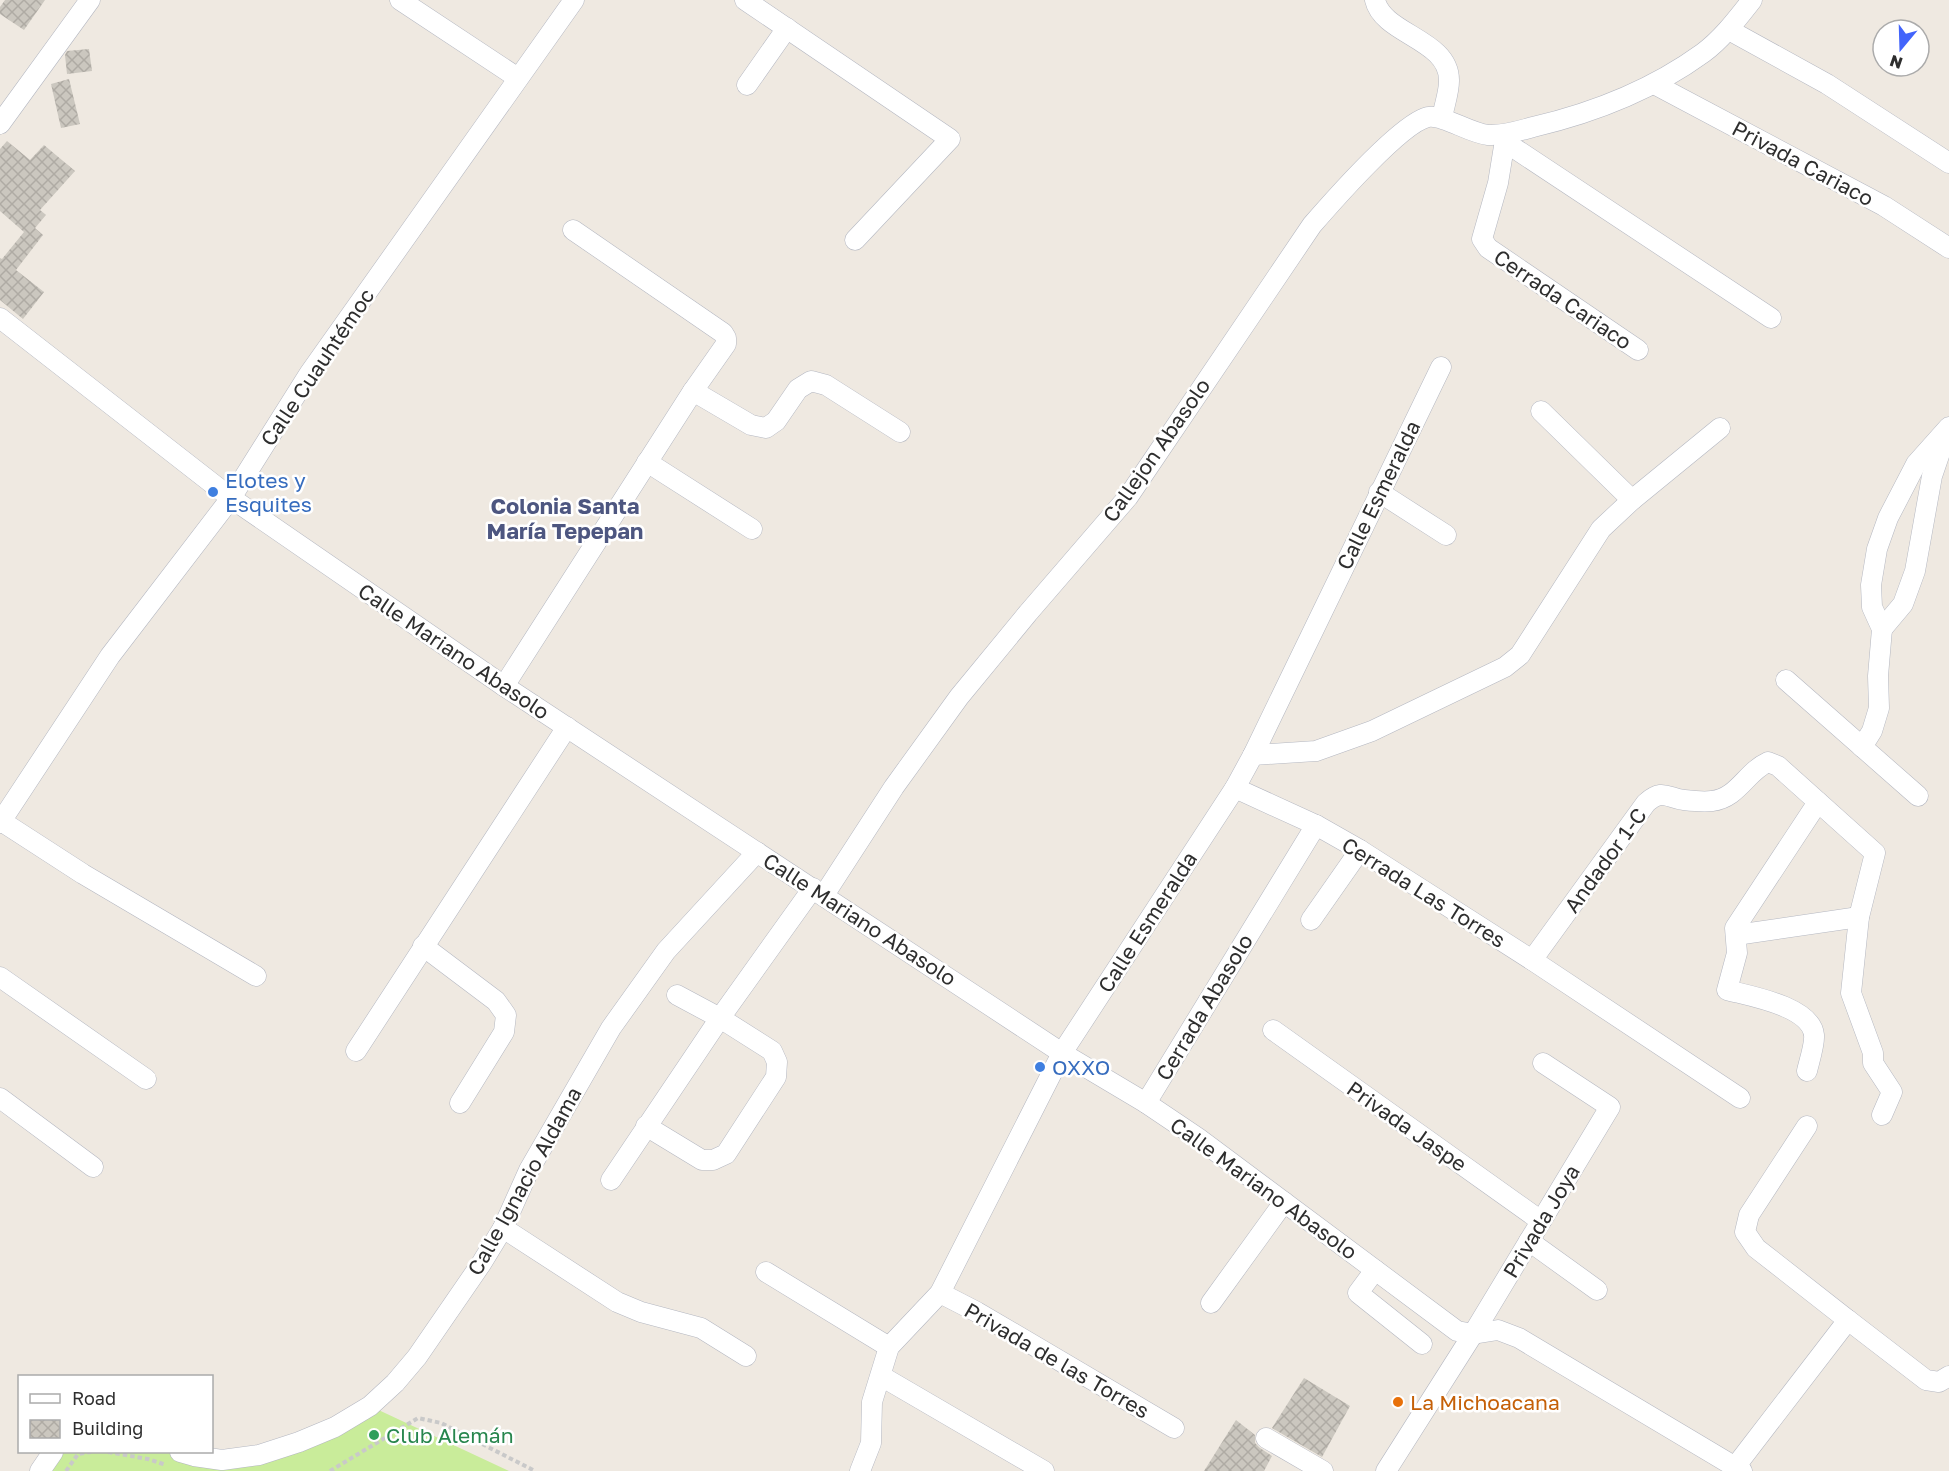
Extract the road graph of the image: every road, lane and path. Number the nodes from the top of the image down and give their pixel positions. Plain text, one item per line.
1 (89, 0) edge
2 (400, 0) edge
3 (574, 0) edge
4 (745, 0) edge
5 (1375, 0) edge
6 (1752, 0) edge
7 (787, 28) junction
8 (1729, 30) junction
9 (518, 78) junction
10 (1654, 84) junction
11 (747, 85) dead end
12 (1442, 118) junction
13 (0, 124) edge
14 (1505, 138) junction
15 (1949, 163) edge
16 (573, 230) dead end
17 (855, 240) dead end
18 (1949, 248) edge
19 (0, 318) edge
20 (1771, 318) dead end
21 (1638, 350) dead end
22 (1441, 367) dead end
23 (693, 391) junction
24 (1541, 411) dead end
25 (1949, 427) edge
26 (1720, 428) dead end
27 (900, 432) dead end
28 (648, 462) junction
29 (1379, 492) junction
30 (231, 498) junction
31 (1632, 500) junction
32 (752, 529) dead end
33 (1446, 536) dead end
34 (1882, 629) junction
35 (1786, 680) dead end
36 (504, 686) junction
37 (567, 727) junction
38 (1862, 747) junction
39 (1253, 755) junction
40 (1234, 788) junction
41 (1918, 796) dead end
42 (1818, 802) junction
43 (1, 822) edge
44 (1316, 825) junction
45 (1360, 850) junction
46 (757, 852) junction
47 (818, 892) junction
48 (1859, 917) junction
49 (1311, 920) dead end
50 (1736, 935) junction
51 (423, 946) junction
52 (1532, 960) junction
53 (256, 976) dead end
54 (0, 977) edge
55 (677, 995) dead end
56 (720, 1018) junction
57 (1274, 1030) dead end
58 (356, 1051) dead end
59 (1062, 1053) junction
60 (1544, 1063) dead end
61 (1807, 1071) dead end
62 (146, 1079) dead end
63 (0, 1098) edge
64 (1740, 1098) dead end
65 (460, 1103) dead end
66 (1146, 1103) junction
67 (1882, 1114) dead end
68 (646, 1126) junction
69 (1807, 1126) dead end
70 (93, 1167) dead end
71 (611, 1180) dead end
72 (1284, 1202) junction
73 (1541, 1221) junction
74 (503, 1228) junction
75 (1529, 1241) junction
76 (1375, 1270) junction
77 (766, 1272) dead end
78 (1597, 1290) dead end
79 (940, 1293) junction
80 (1211, 1303) dead end
81 (1848, 1320) junction
82 (1473, 1334) junction
83 (1422, 1344) dead end
84 (889, 1347) junction
85 (746, 1356) dead end
86 (880, 1376) junction
87 (1949, 1376) edge
88 (1174, 1428) dead end
89 (1266, 1438) dead end
90 (52, 1453) edge
91 (84, 1453) edge
92 (114, 1453) edge
93 (178, 1460) edge
94 (1739, 1469) edge
95 (40, 1471) edge
96 (66, 1471) edge
97 (330, 1471) edge
98 (535, 1471) edge
99 (860, 1471) edge
100 (1044, 1471) edge
101 (1323, 1471) edge
102 (1386, 1471) edge

1 - 13 street
2 - 9 street
3 - 9 street, Calle Cuauhtémoc
4 - 7 street
5 - 12 street
6 - 8 street
7 - 11 street
7 - 17 street
8 - 10 street
8 - 15 street
9 - 30 street, Calle Cuauhtémoc
10 - 14 street
10 - 18 street, Privada Cariaco
12 - 14 street
12 - 47 street, Callejon Abasolo
14 - 20 street
14 - 21 street, Cerrada Cariaco
16 - 23 street
19 - 30 street, Calle Mariano Abasolo
22 - 29 street, Calle Esmeralda
23 - 27 street
23 - 28 street
24 - 31 street
25 - 34 street
25 - 34 street
26 - 31 street
28 - 32 street
28 - 36 street
29 - 33 street
29 - 39 street, Calle Esmeralda
30 - 36 street, Calle Mariano Abasolo
30 - 43 street, Calle Cuauhtémoc
31 - 39 street
34 - 38 street
35 - 38 street
36 - 37 street, Calle Mariano Abasolo
37 - 46 street, Calle Mariano Abasolo
37 - 51 street
38 - 41 street
39 - 40 street, Calle Esmeralda
40 - 44 street, Cerrada Las Torres
40 - 59 street, Calle Esmeralda
42 - 48 street, Andador 1-C
42 - 50 street
42 - 52 street, Andador 1-C
43 - 53 street
44 - 45 street, Cerrada Las Torres
44 - 66 street, Cerrada Abasolo
45 - 49 street
45 - 52 street, Cerrada Las Torres
46 - 47 street, Calle Mariano Abasolo
46 - 74 street, Calle Ignacio Aldama
47 - 56 street, Callejon Abasolo
47 - 59 street, Calle Mariano Abasolo
48 - 50 street
48 - 67 street, Andador 1-C
50 - 61 street
51 - 58 street
51 - 65 street
52 - 64 street, Cerrada Las Torres
54 - 62 street
55 - 56 street
56 - 68 street, Callejon Abasolo
56 - 68 street
57 - 73 street, Privada Jaspe
59 - 66 street, Calle Mariano Abasolo
59 - 79 street, Calle Esmeralda
60 - 73 street, Privada Joya
63 - 70 street
66 - 72 street, Calle Mariano Abasolo
68 - 71 street, Callejon Abasolo
69 - 81 street
72 - 76 street, Calle Mariano Abasolo
72 - 80 street
73 - 75 street, Privada Joya
74 - 85 street
74 - 93 street, Calle Ignacio Aldama
75 - 78 street
75 - 82 street, Privada Joya
76 - 82 street, Calle Mariano Abasolo
76 - 83 street
77 - 84 street
79 - 84 street, Calle Esmeralda
79 - 88 street, Privada de las Torres
81 - 87 street
81 - 94 street
82 - 94 street, Calle Mariano Abasolo
82 - 102 street, Privada Joya
84 - 86 street, Calle Esmeralda
86 - 99 street, Calle Esmeralda
86 - 100 street
89 - 101 street
90 - 95 street
91 - 96 path
92 - 93 path
97 - 98 path

